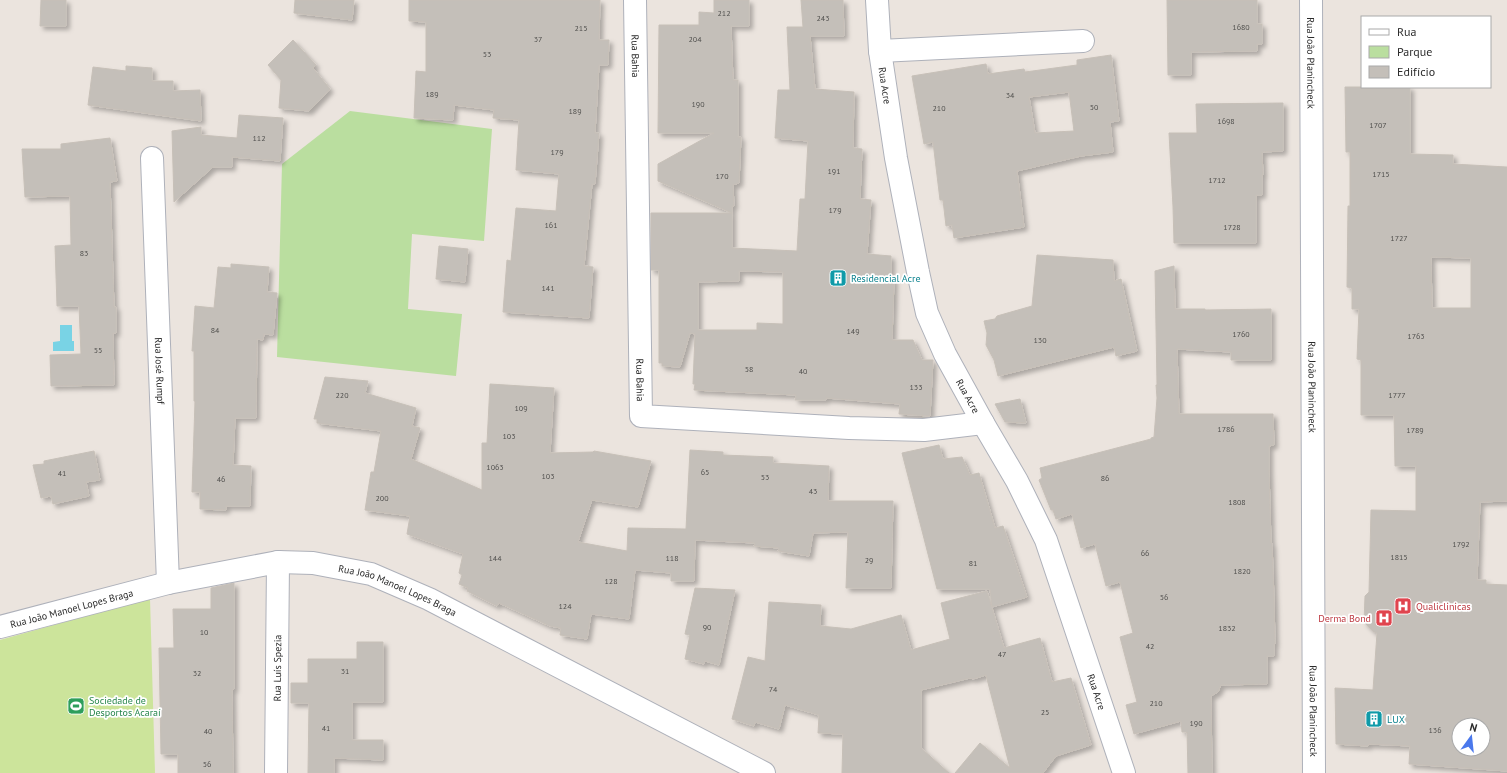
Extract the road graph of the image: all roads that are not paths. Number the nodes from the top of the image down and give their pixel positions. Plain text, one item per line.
1 (635, 0) edge
2 (877, 0) edge
3 (1312, 0) edge
4 (1083, 40) dead end
5 (880, 51) junction
6 (152, 158) dead end
7 (983, 423) junction
8 (278, 562) junction
9 (168, 583) junction
10 (0, 627) edge
11 (276, 773) edge
12 (764, 773) edge
13 (1124, 773) edge
14 (1314, 773) edge

1 - 7 street, Rua Bahia
2 - 5 street, Rua Acre
3 - 14 street, Rua João Planincheck
4 - 5 street
5 - 7 street, Rua Acre
6 - 9 street, Rua José Rumpf
7 - 13 street, Rua Acre
8 - 9 street, Rua João Manoel Lopes Braga
8 - 11 street, Rua Luís Spezia
8 - 12 street, Rua João Manoel Lopes Braga
9 - 10 street, Rua João Manoel Lopes Braga

